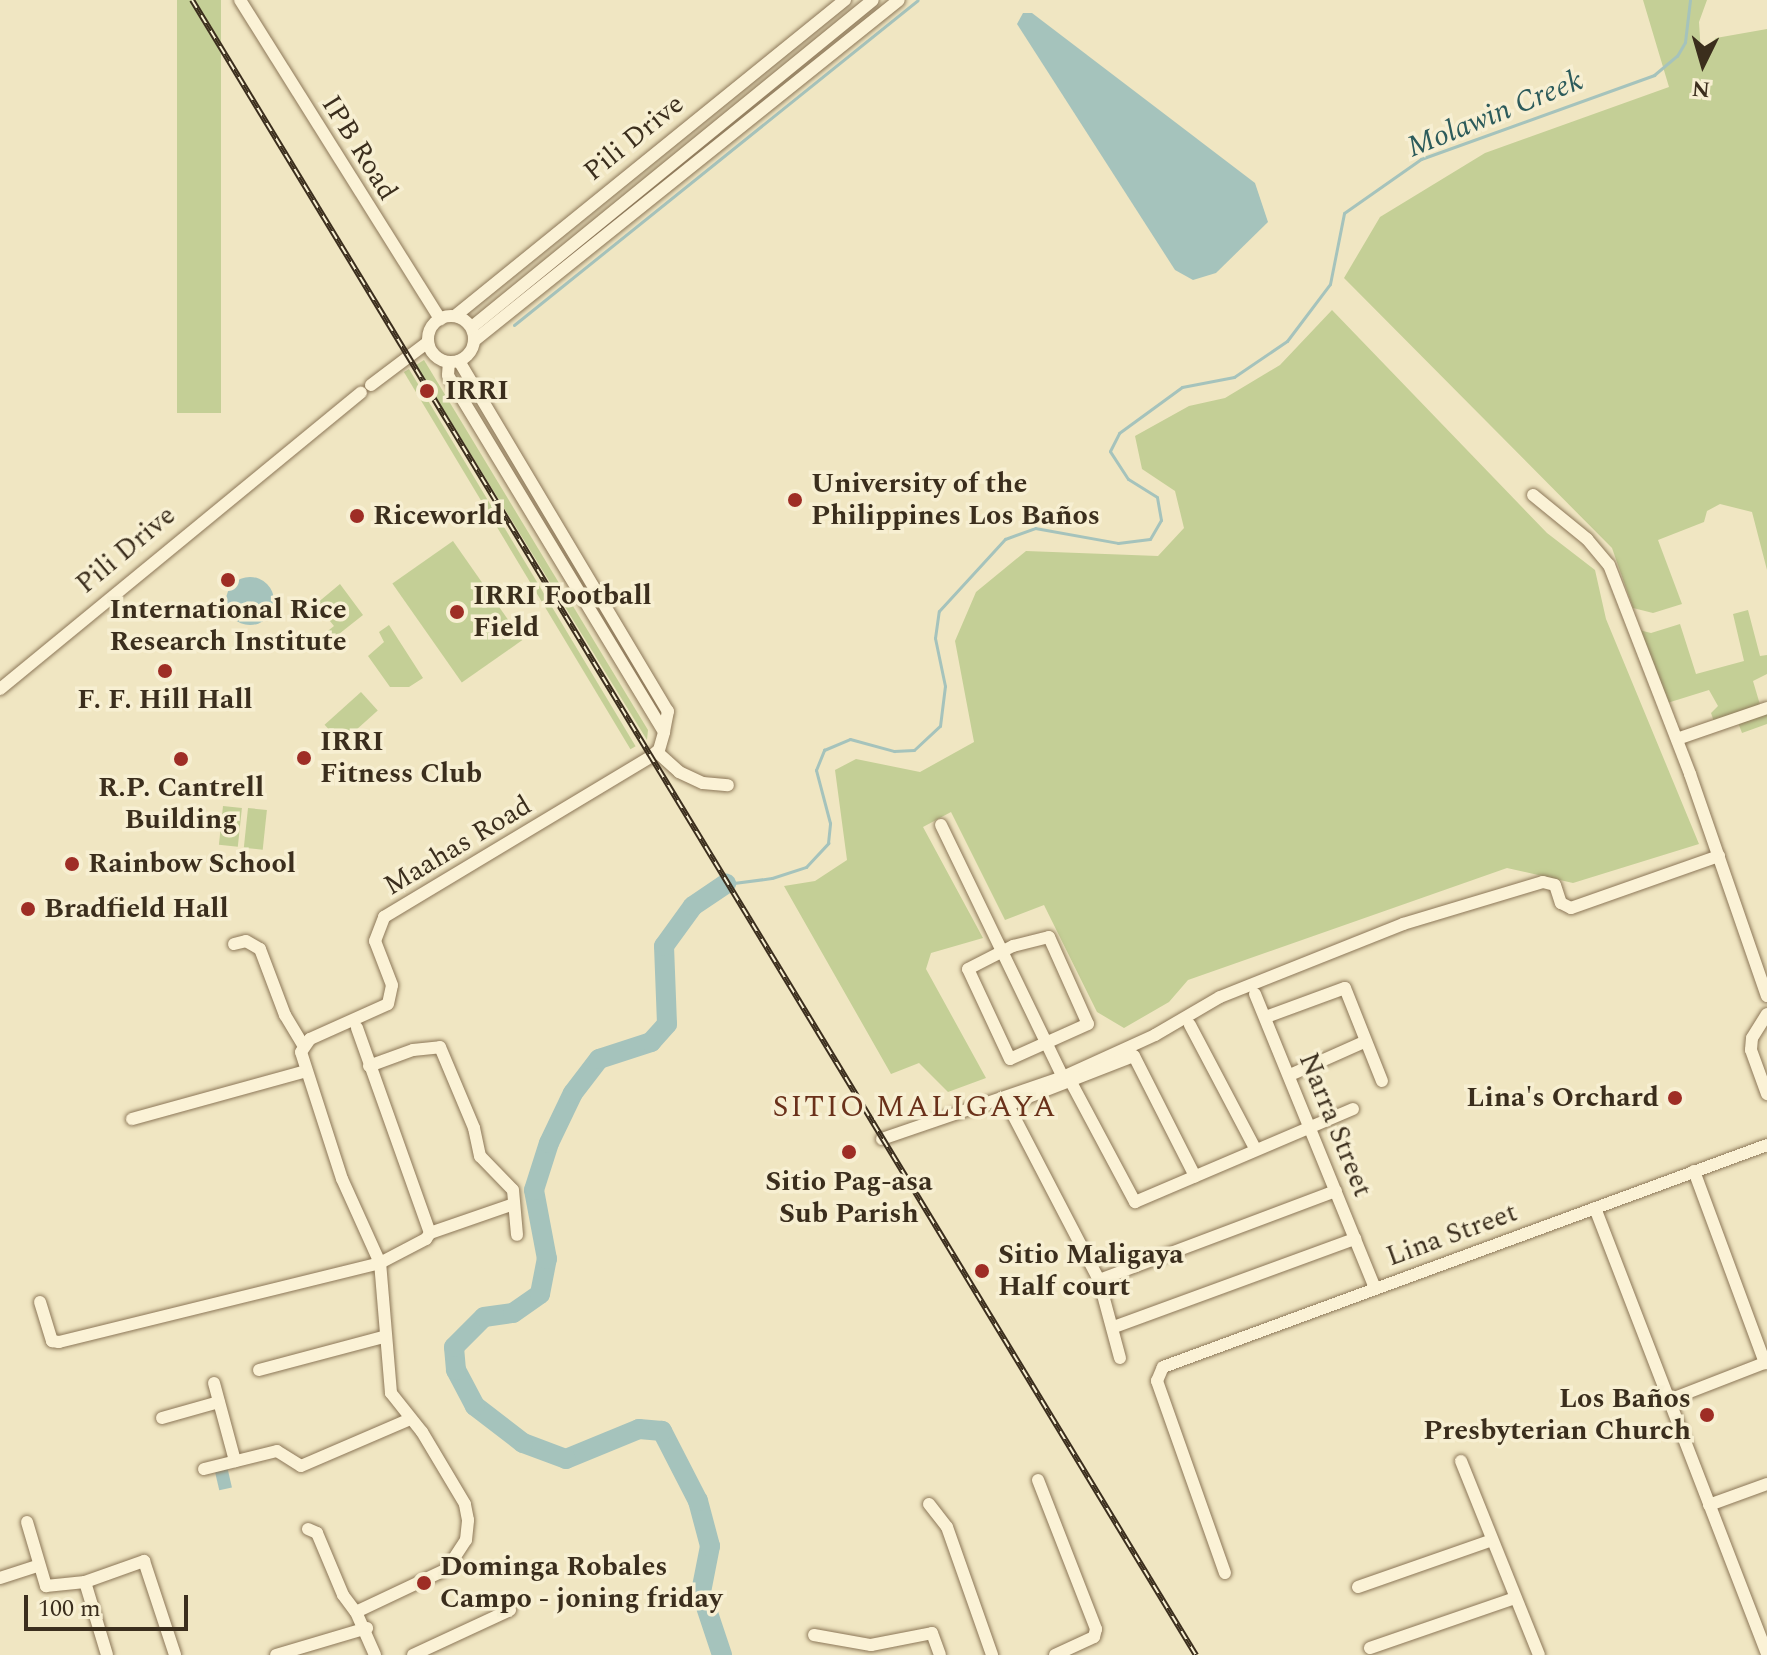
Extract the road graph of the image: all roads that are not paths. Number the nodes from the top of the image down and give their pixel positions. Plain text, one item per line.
1 (240, 0) edge
2 (845, 0) edge
3 (873, 0) edge
4 (899, 0) edge
5 (455, 316) junction
6 (440, 319) junction
7 (473, 334) junction
8 (428, 342) junction
9 (454, 361) junction
10 (1533, 495) dead end
11 (0, 689) edge
12 (1767, 708) edge
13 (1677, 739) junction
14 (657, 752) junction
15 (728, 785) dead end
16 (941, 825) dead end
17 (1719, 856) junction
18 (234, 944) dead end
19 (1002, 951) junction
20 (1255, 994) dead end
21 (1767, 996) edge
22 (1767, 1014) edge
23 (1266, 1017) junction
24 (1190, 1025) dead end
25 (357, 1028) dead end
26 (1048, 1042) junction
27 (1364, 1042) junction
28 (303, 1045) junction
29 (369, 1066) junction
30 (306, 1071) junction
31 (1290, 1075) junction
32 (1764, 1078) edge
33 (1067, 1080) junction
34 (1382, 1081) dead end
35 (1767, 1094) edge
36 (1353, 1109) dead end
37 (132, 1119) dead end
38 (1310, 1127) junction
39 (882, 1139) dead end
40 (1767, 1145) edge
41 (1256, 1150) junction
42 (1694, 1171) junction
43 (1195, 1176) junction
44 (1336, 1191) junction
45 (511, 1205) junction
46 (1595, 1208) junction
47 (430, 1233) junction
48 (517, 1235) dead end
49 (1355, 1239) junction
50 (380, 1263) junction
51 (1099, 1280) junction
52 (1375, 1288) junction
53 (40, 1302) dead end
54 (1114, 1327) junction
55 (383, 1337) junction
56 (1120, 1358) dead end
57 (1766, 1363) edge
58 (259, 1370) dead end
59 (214, 1383) dead end
60 (1669, 1400) junction
61 (219, 1402) junction
62 (162, 1418) dead end
63 (410, 1419) junction
64 (235, 1461) junction
65 (1461, 1461) dead end
66 (204, 1469) dead end
67 (1038, 1480) dead end
68 (1767, 1484) edge
69 (929, 1504) dead end
70 (1709, 1505) junction
71 (27, 1522) dead end
72 (308, 1529) dead end
73 (1492, 1540) junction
74 (37, 1566) junction
75 (1225, 1573) dead end
76 (0, 1578) edge
77 (85, 1582) junction
78 (1358, 1587) dead end
79 (1515, 1598) junction
80 (510, 1610) dead end
81 (356, 1612) junction
82 (367, 1628) junction
83 (814, 1635) dead end
84 (1370, 1648) dead end
85 (1767, 1653) edge
86 (107, 1655) edge
87 (175, 1655) edge
88 (276, 1655) edge
89 (375, 1655) edge
90 (413, 1655) edge
91 (940, 1655) edge
92 (992, 1655) edge
93 (1055, 1655) edge
94 (1539, 1655) edge

1 - 6 street, IPB Road
2 - 5 street, Pili Drive
3 - 7 street
4 - 7 street
5 - 6 street
5 - 7 street
6 - 8 street
7 - 9 street
8 - 9 street
8 - 11 street, Pili Drive
9 - 14 street
10 - 13 street
12 - 13 street
13 - 17 street
14 - 15 street
14 - 28 street, Maahas Road
16 - 19 street
17 - 21 street
17 - 33 street
18 - 28 street
19 - 26 street
19 - 26 street
19 - 26 street
20 - 23 street, Narra Street
22 - 32 street
23 - 27 street
23 - 31 street, Narra Street
24 - 41 street
25 - 29 street
26 - 33 street
27 - 31 street
27 - 34 street
28 - 30 street
29 - 45 street
29 - 47 street
30 - 37 street
30 - 50 street
31 - 38 street, Narra Street
32 - 35 street
33 - 39 street
33 - 43 street
33 - 43 street
33 - 51 street
36 - 38 street
38 - 41 street
38 - 44 street, Narra Street
40 - 42 street, Lina Street
41 - 43 street
42 - 46 street, Lina Street
42 - 57 street
44 - 49 street, Narra Street
44 - 51 street
45 - 47 street
45 - 48 street
46 - 52 street, Lina Street
46 - 60 street
47 - 50 street
49 - 52 street, Narra Street
49 - 54 street
50 - 53 street
50 - 55 street
51 - 54 street
52 - 75 street, Lina Street
54 - 56 street
55 - 58 street
55 - 63 street
57 - 60 street
59 - 61 street
60 - 70 street
61 - 62 street
61 - 64 street
63 - 64 street
63 - 81 street
64 - 66 street
65 - 73 street
67 - 93 street
68 - 70 street
69 - 92 street
70 - 85 street
71 - 74 street
72 - 81 street
73 - 78 street
73 - 79 street
74 - 76 street
74 - 77 street
77 - 86 street
77 - 87 street
79 - 84 street
79 - 94 street
80 - 90 street
81 - 82 street
82 - 88 street
82 - 89 street
83 - 91 street

